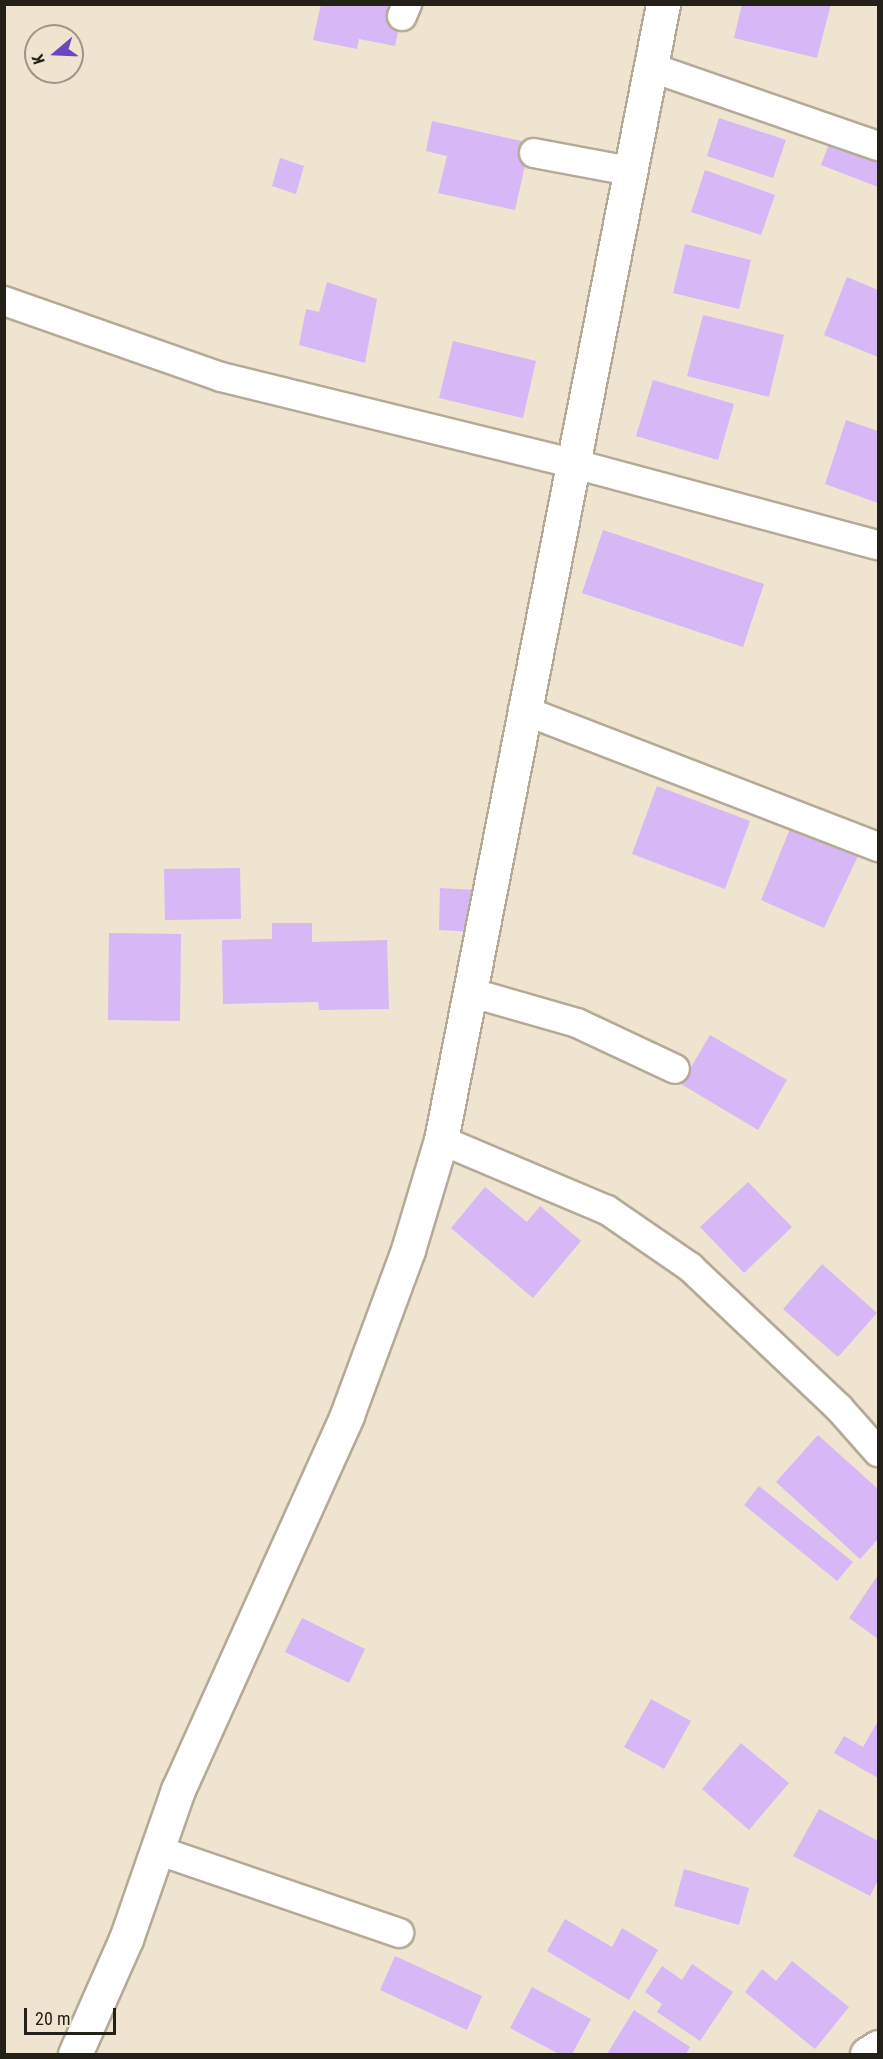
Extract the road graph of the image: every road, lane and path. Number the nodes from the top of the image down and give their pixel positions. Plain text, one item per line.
1 (662, 5) edge
2 (650, 67) junction
3 (879, 146) edge
4 (534, 153) dead end
5 (629, 171) junction
6 (4, 301) edge
7 (571, 463) junction
8 (879, 545) edge
9 (523, 710) junction
10 (879, 847) edge
11 (469, 992) junction
12 (675, 1069) dead end
13 (441, 1140) junction
14 (879, 1452) edge
15 (157, 1850) junction
16 (399, 1933) dead end
17 (879, 2047) edge
18 (75, 2055) edge
19 (867, 2055) edge

1 - 2 street
2 - 3 street
2 - 5 street
4 - 5 street
5 - 7 street
6 - 7 street
7 - 8 street
7 - 9 street
9 - 10 street
9 - 11 street
11 - 12 street
11 - 13 street
13 - 14 street
13 - 15 street
15 - 16 street
15 - 18 street
17 - 19 street

